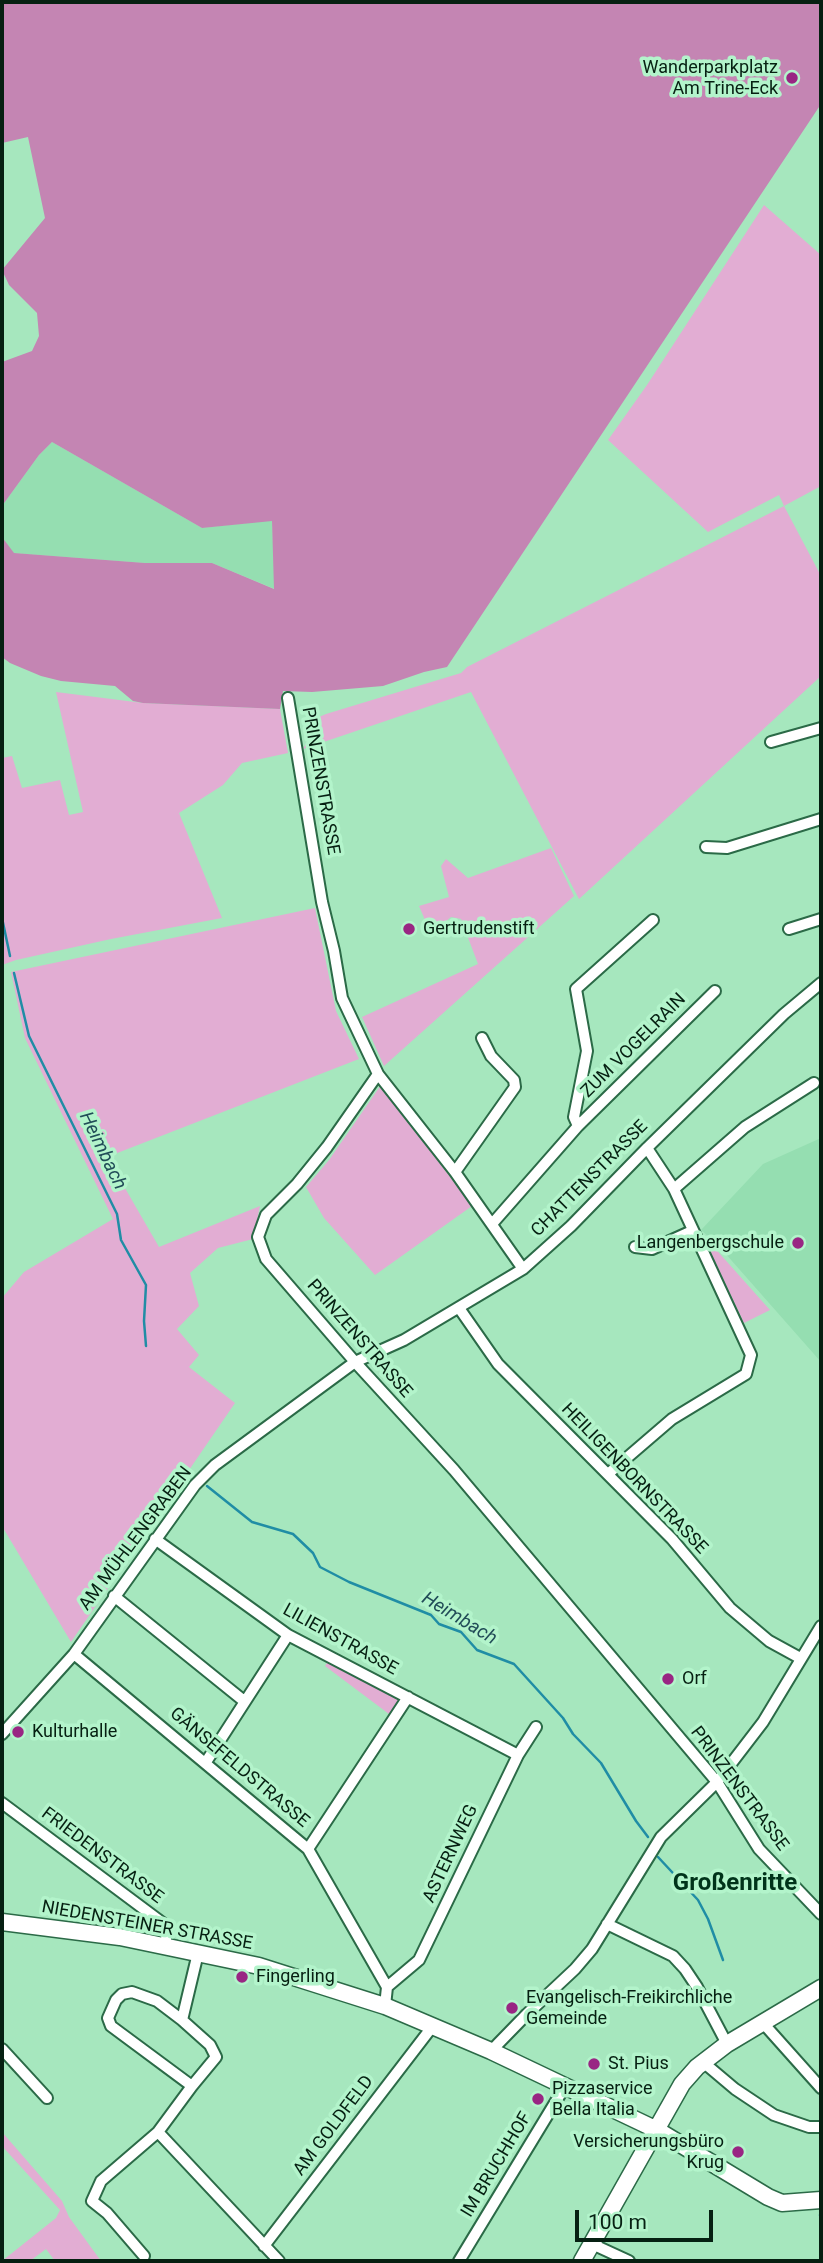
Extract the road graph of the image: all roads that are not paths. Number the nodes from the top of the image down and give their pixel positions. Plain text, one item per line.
1 (288, 698) dead end
2 (821, 728) edge
3 (771, 741) dead end
4 (821, 819) edge
5 (706, 847) dead end
6 (653, 919) dead end
7 (821, 919) edge
8 (789, 929) dead end
9 (821, 983) edge
10 (715, 991) dead end
11 (482, 1038) dead end
12 (378, 1074) junction
13 (814, 1083) dead end
14 (578, 1126) junction
15 (647, 1147) junction
16 (455, 1172) junction
17 (674, 1189) junction
18 (492, 1224) junction
19 (692, 1230) junction
20 (635, 1247) dead end
21 (523, 1269) junction
22 (459, 1308) junction
23 (355, 1362) junction
24 (608, 1474) junction
25 (155, 1539) junction
26 (114, 1596) junction
27 (821, 1626) edge
28 (288, 1635) junction
29 (74, 1654) junction
30 (800, 1658) junction
31 (408, 1697) junction
32 (244, 1701) junction
33 (536, 1727) dead end
34 (2, 1734) edge
35 (518, 1755) junction
36 (206, 1762) junction
37 (717, 1782) junction
38 (2, 1803) edge
39 (308, 1849) junction
40 (821, 1914) edge
41 (2, 1922) edge
42 (607, 1924) junction
43 (165, 1945) junction
44 (198, 1953) junction
45 (387, 1987) junction
46 (821, 1988) edge
47 (385, 2006) junction
48 (182, 2020) junction
49 (763, 2023) junction
50 (432, 2027) junction
51 (727, 2044) junction
52 (2, 2049) edge
53 (491, 2051) junction
54 (703, 2062) junction
55 (192, 2086) junction
56 (564, 2088) junction
57 (821, 2088) edge
58 (47, 2098) dead end
59 (821, 2127) edge
60 (657, 2130) junction
61 (158, 2132) junction
62 (821, 2200) edge
63 (592, 2244) junction
64 (264, 2246) junction
65 (144, 2256) dead end
66 (279, 2261) edge
67 (459, 2261) edge
68 (582, 2261) edge
69 (629, 2261) edge

1 - 12 street, PRINZENSTRASSE
2 - 3 street
4 - 5 street
6 - 14 street, ZUM VOGELRAIN
7 - 8 street
9 - 15 street, CHATTENSTRASSE
10 - 14 street, ZUM VOGELRAIN
11 - 16 street
12 - 16 street
12 - 23 street, PRINZENSTRASSE
13 - 17 street
14 - 18 street, ZUM VOGELRAIN
15 - 17 street
15 - 21 street, CHATTENSTRASSE
16 - 18 street
17 - 19 street
18 - 21 street
19 - 20 street
19 - 24 street
21 - 22 street, CHATTENSTRASSE
22 - 23 street, CHATTENSTRASSE
22 - 24 street, HEILIGENBORNSTRASSE
23 - 25 street, AM MÜHLENGRABEN
23 - 37 street, PRINZENSTRASSE
24 - 30 street, HEILIGENBORNSTRASSE
25 - 26 street, AM MÜHLENGRABEN
25 - 28 street, LILIENSTRASSE
26 - 29 street, AM MÜHLENGRABEN
26 - 32 street
27 - 30 street
28 - 31 street, LILIENSTRASSE
28 - 32 street
29 - 34 street, AM MÜHLENGRABEN
29 - 36 street, GÄNSEFELDSTRASSE
30 - 37 street
31 - 35 street, LILIENSTRASSE
31 - 39 street
32 - 36 street
33 - 35 street, ASTERNWEG
35 - 45 street, ASTERNWEG
36 - 39 street, GÄNSEFELDSTRASSE
37 - 40 street, PRINZENSTRASSE
37 - 42 street
38 - 43 street, FRIEDENSTRASSE
39 - 45 street, GÄNSEFELDSTRASSE
41 - 43 main road, NIEDENSTEINER STRASSE
42 - 51 street
42 - 53 street
43 - 44 main road, NIEDENSTEINER STRASSE
44 - 47 main road, NIEDENSTEINER STRASSE
44 - 48 street
45 - 47 street
46 - 49 main road
47 - 50 main road, NIEDENSTEINER STRASSE
48 - 55 street
48 - 55 street
49 - 51 main road
49 - 57 street
50 - 53 main road, NIEDENSTEINER STRASSE
50 - 64 street, AM GOLDFELD
51 - 54 main road
52 - 58 street
53 - 56 main road, NIEDENSTEINER STRASSE
54 - 59 street
54 - 60 main road
55 - 61 street
56 - 60 main road, NIEDENSTEINER STRASSE
56 - 67 street, IM BRUCHHOF
60 - 62 main road, NIEDENSTEINER STRASSE
60 - 63 main road
61 - 64 street
61 - 65 street
63 - 68 main road
63 - 69 street
64 - 66 street

